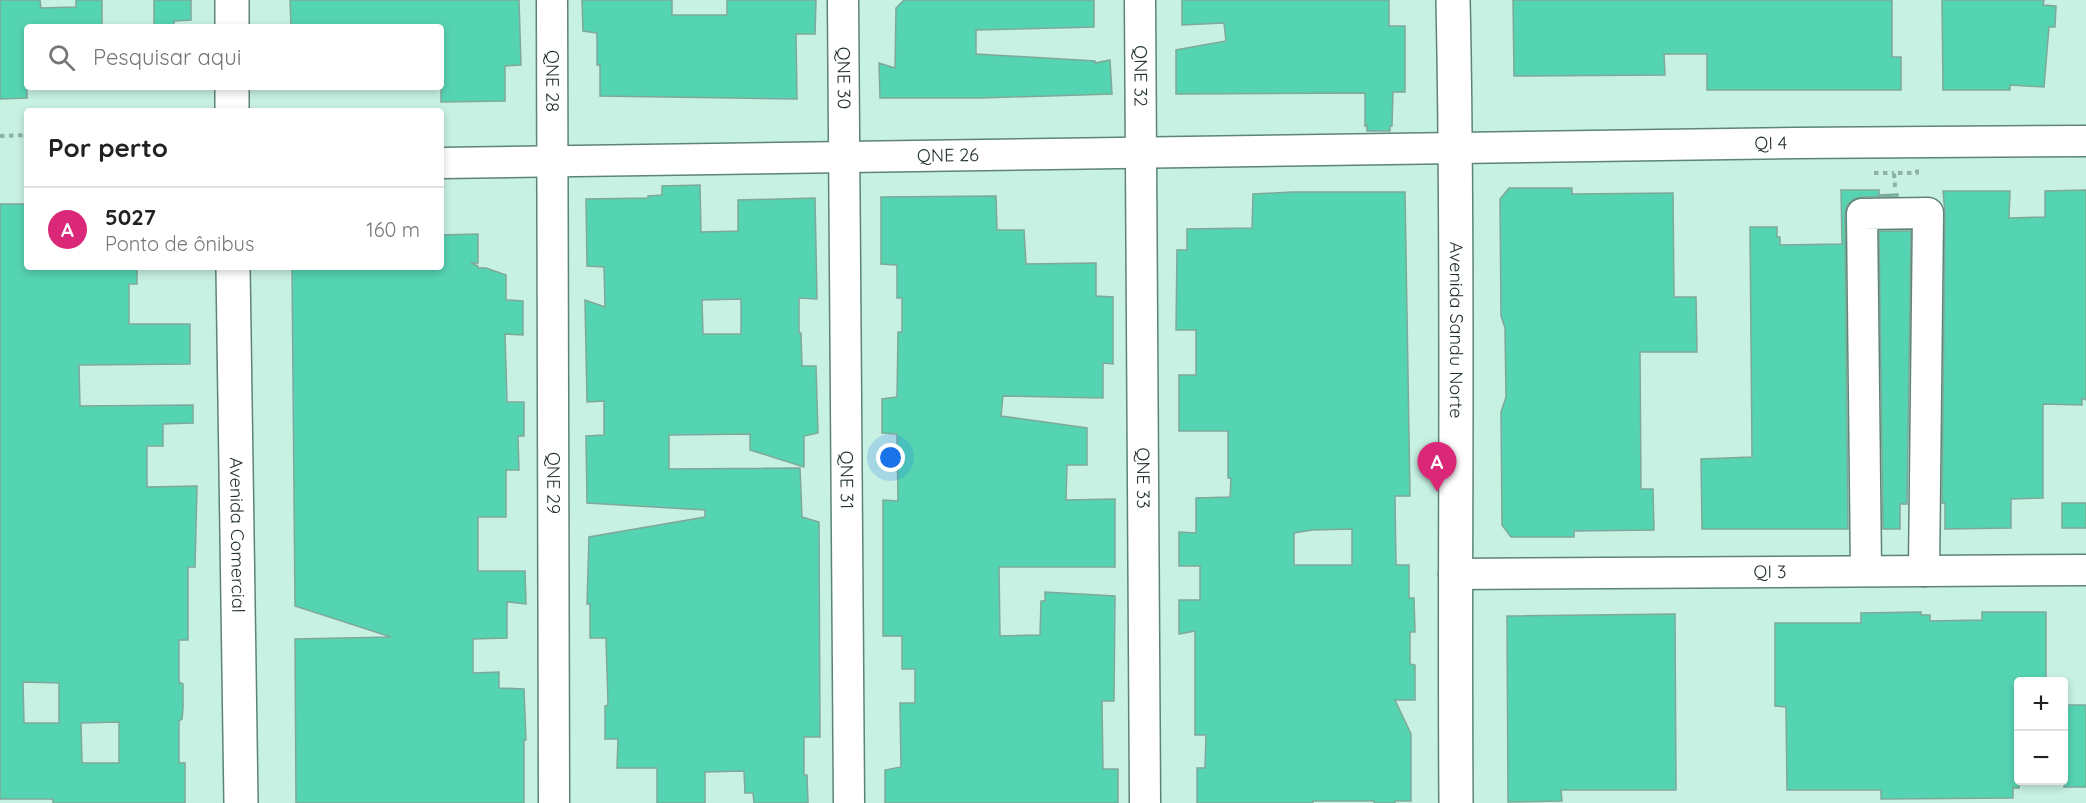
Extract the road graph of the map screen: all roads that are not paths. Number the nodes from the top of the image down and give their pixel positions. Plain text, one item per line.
1 (232, 0) edge
2 (552, 0) edge
3 (843, 0) edge
4 (1140, 0) edge
5 (1453, 0) edge
6 (232, 24) edge
7 (232, 90) edge
8 (232, 108) edge
9 (2086, 141) edge
10 (1456, 148) junction
11 (1140, 153) junction
12 (844, 157) junction
13 (553, 162) junction
14 (444, 164) edge
15 (233, 270) edge
16 (1866, 570) junction
17 (2086, 570) edge
18 (1924, 572) junction
19 (1454, 574) junction
20 (241, 803) edge
21 (554, 803) edge
22 (849, 803) edge
23 (1145, 803) edge
24 (1456, 803) edge

1 - 6 main road
2 - 13 street, QNE 28
3 - 12 street, QNE 30
4 - 11 street, QNE 32
5 - 10 main road, Avenida Sandu Norte
7 - 8 main road
9 - 10 street, QI 4
10 - 11 street, QNE 26
10 - 19 main road, Avenida Sandu Norte
11 - 12 street, QNE 26
11 - 23 street, QNE 33
12 - 13 street, QNE 26
12 - 22 street, QNE 31
13 - 14 street, QNE 26
13 - 21 street, QNE 29
15 - 20 main road, Avenida Comercial
16 - 18 street, QI 3
16 - 18 street
16 - 19 street, QI 3
17 - 18 street, QI 3
19 - 24 main road, Avenida Sandu Norte

